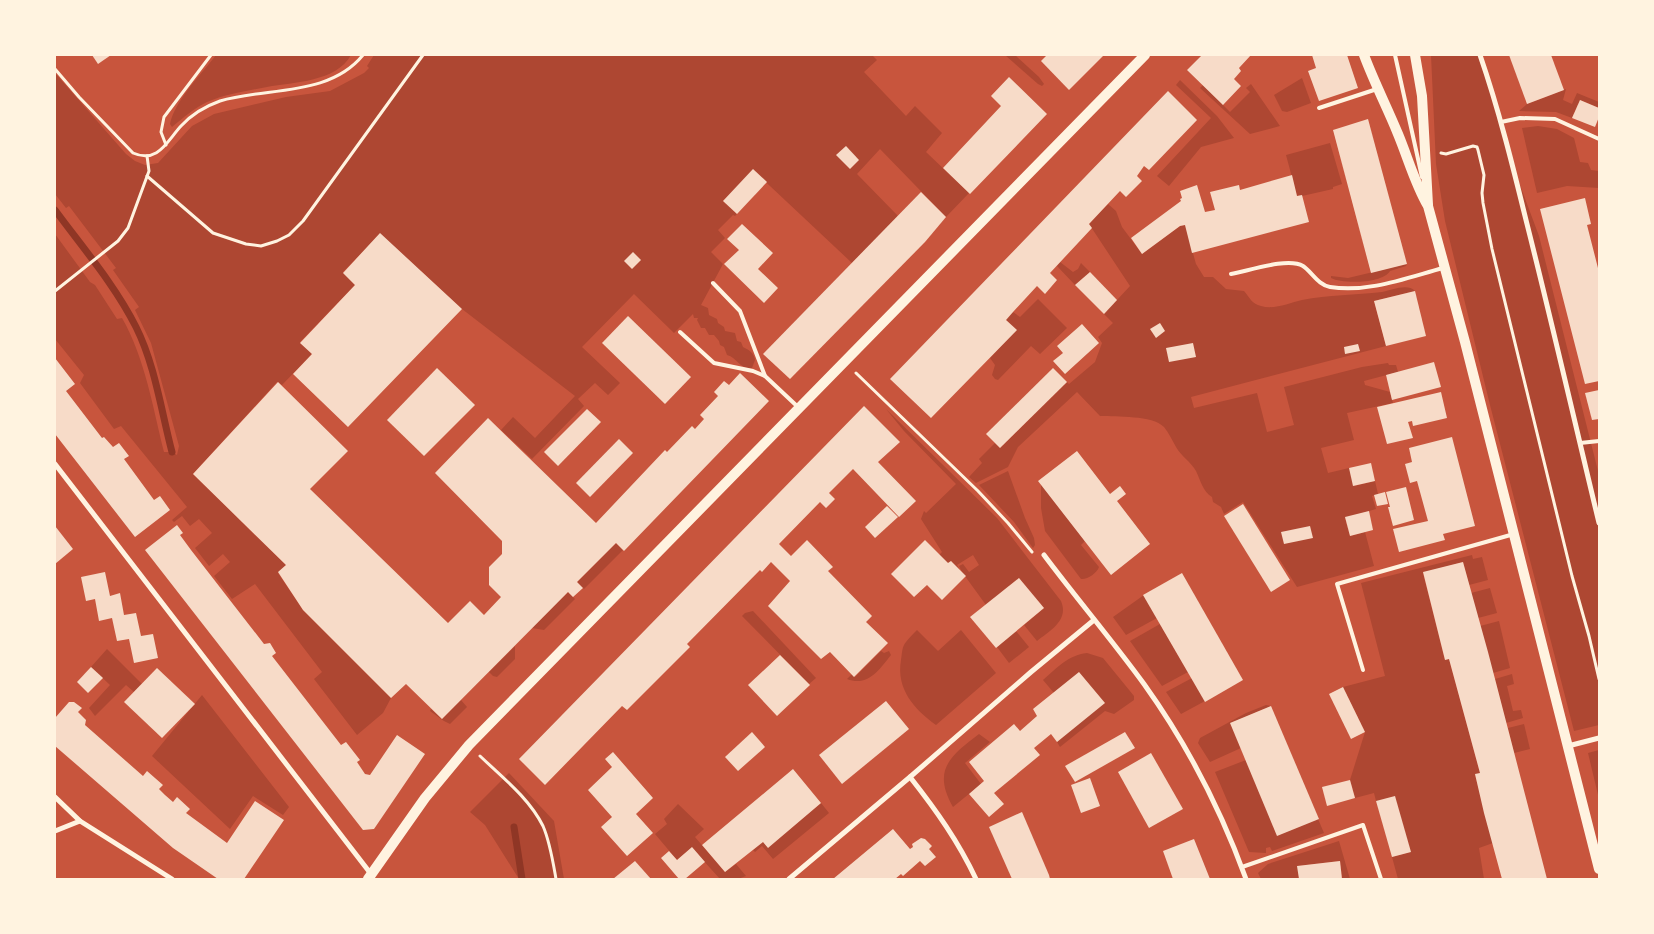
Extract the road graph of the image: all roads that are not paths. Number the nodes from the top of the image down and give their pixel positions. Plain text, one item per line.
1 (1145, 55) edge
2 (1364, 55) edge
3 (1395, 55) edge
4 (1415, 55) edge
5 (1480, 55) edge
6 (1377, 89) junction
7 (1319, 108) dead end
8 (1501, 122) junction
9 (1599, 139) edge
10 (1428, 206) junction
11 (1445, 268) junction
12 (1231, 274) dead end
13 (713, 283) dead end
14 (680, 332) dead end
15 (765, 376) junction
16 (799, 408) junction
17 (1599, 442) edge
18 (1580, 443) junction
19 (55, 464) edge
20 (1599, 523) edge
21 (1514, 534) junction
22 (1044, 555) road end
23 (1094, 620) junction
24 (1363, 670) dead end
25 (1599, 738) edge
26 (1568, 746) junction
27 (910, 777) junction
28 (55, 797) edge
29 (80, 821) junction
30 (55, 832) edge
31 (1242, 867) junction
32 (1599, 869) edge
33 (369, 877) edge
34 (172, 879) edge
35 (789, 879) edge
36 (976, 879) edge
37 (1246, 879) edge
38 (1381, 879) edge

1 - 16 main road
2 - 6 main road
3 - 10 lane
4 - 10 main road
5 - 8 street
6 - 7 lane
6 - 10 main road
8 - 9 lane
8 - 18 street
10 - 11 main road
11 - 12 lane
11 - 21 main road
13 - 15 lane
14 - 15 lane
15 - 16 lane
16 - 33 main road
17 - 18 lane
18 - 20 street
19 - 33 street
21 - 24 lane
21 - 26 main road
22 - 23 street
23 - 27 street
23 - 31 street
25 - 26 street
26 - 32 main road
27 - 35 street
27 - 36 street
28 - 29 street
29 - 30 street
29 - 34 street
31 - 37 street
31 - 38 lane

